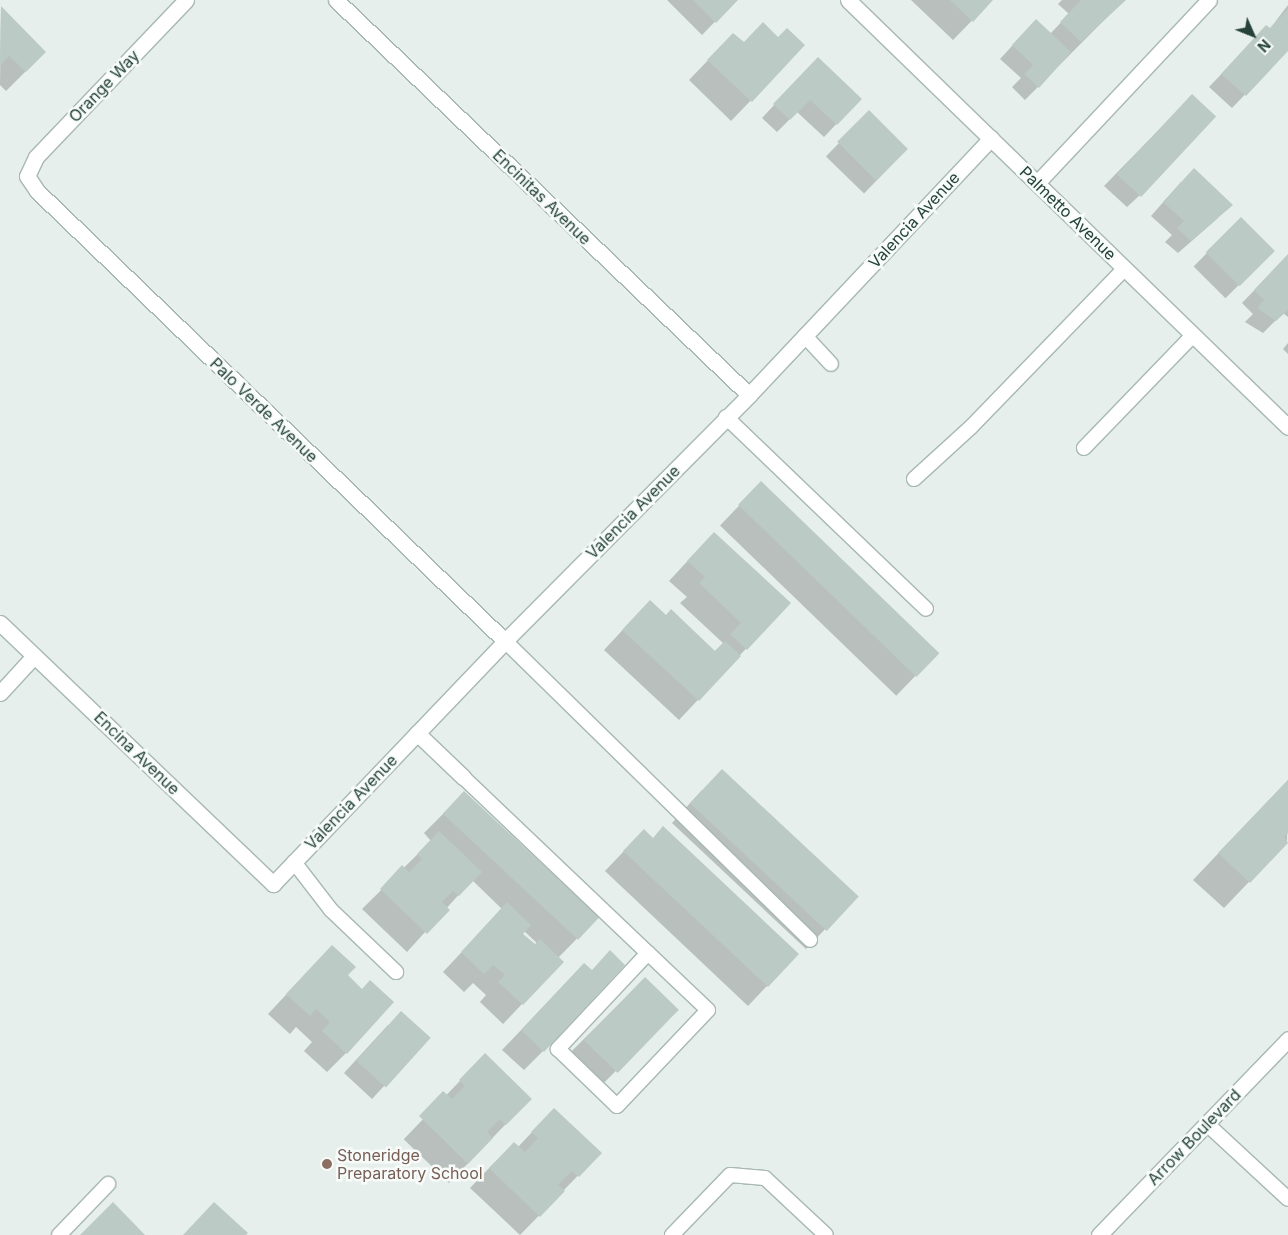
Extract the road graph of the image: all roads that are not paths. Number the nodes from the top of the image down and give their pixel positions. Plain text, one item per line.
1 (186, 0) edge
2 (336, 0) edge
3 (848, 0) edge
4 (1209, 0) edge
5 (991, 138) junction
6 (27, 176) joint
7 (1037, 183) junction
8 (1125, 268) junction
9 (1194, 335) junction
10 (805, 336) junction
11 (831, 364) dead end
12 (749, 394) junction
13 (726, 417) junction
14 (1288, 427) edge
15 (1084, 448) dead end
16 (914, 479) dead end
17 (926, 609) dead end
18 (0, 623) edge
19 (505, 641) junction
20 (34, 656) junction
21 (0, 693) edge
22 (417, 733) junction
23 (463, 777) joint
24 (294, 862) junction
25 (273, 884) joint
26 (810, 940) dead end
27 (648, 953) junction
28 (396, 972) dead end
29 (1288, 1039) edge
30 (1207, 1124) junction
31 (108, 1184) dead end
32 (1288, 1199) edge
33 (59, 1235) edge
34 (672, 1235) edge
35 (826, 1235) edge
36 (1099, 1235) edge

1 - 6 street, Orange Way
2 - 12 street, Encinitas Avenue
3 - 5 street, Palmetto Avenue
4 - 7 street
5 - 7 street, Palmetto Avenue
5 - 10 street, Valencia Avenue
6 - 19 street, Palo Verde Avenue
7 - 8 street, Palmetto Avenue
8 - 9 street, Palmetto Avenue
8 - 16 lane
9 - 14 street, Palmetto Avenue
9 - 15 lane
10 - 11 lane
10 - 12 street, Valencia Avenue
12 - 13 street, Valencia Avenue
13 - 17 lane
13 - 19 street, Valencia Avenue
18 - 20 street, Encina Avenue
19 - 22 street, Valencia Avenue
19 - 26 lane
20 - 21 street
20 - 25 street, Encina Avenue
22 - 23 street
22 - 24 street, Valencia Avenue
23 - 27 lane
24 - 25 street, Valencia Avenue
24 - 28 lane
27 - 27 lane
29 - 30 street, Arrow Boulevard
30 - 32 lane
30 - 36 street, Arrow Boulevard
31 - 33 lane
34 - 35 lane

